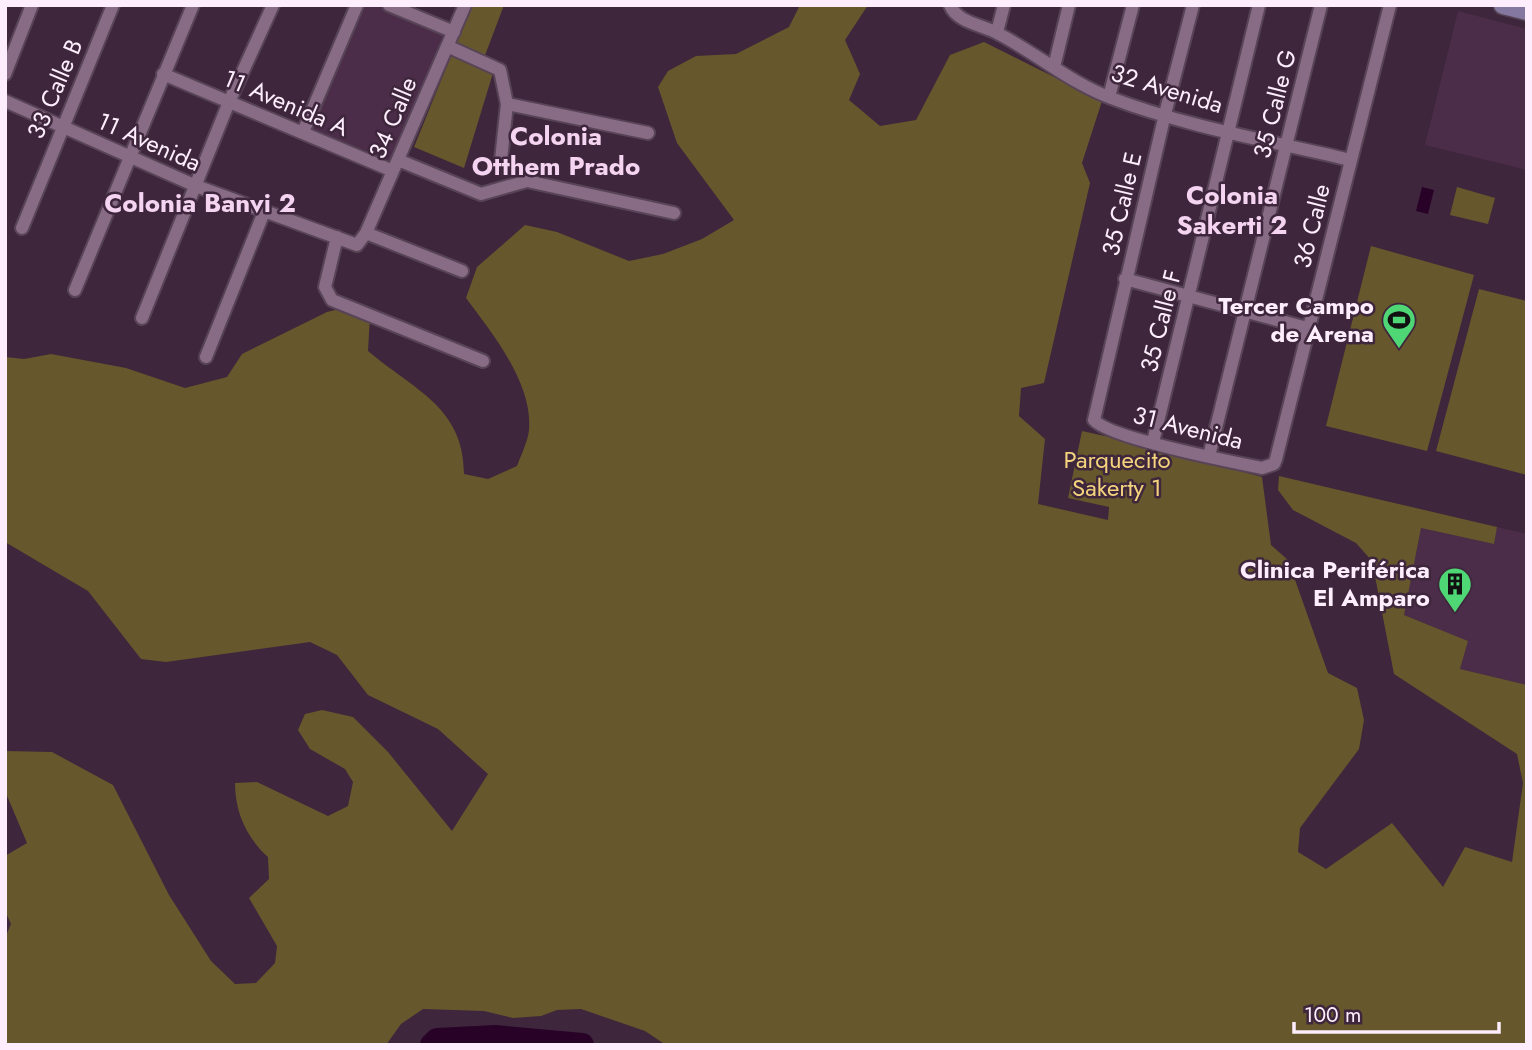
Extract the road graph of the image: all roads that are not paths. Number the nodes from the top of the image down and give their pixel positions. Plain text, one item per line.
1 (32, 5) edge
2 (113, 5) edge
3 (193, 5) edge
4 (273, 5) edge
5 (356, 5) edge
6 (389, 5) edge
7 (465, 5) edge
8 (950, 5) edge
9 (1004, 5) edge
10 (1069, 5) edge
11 (1133, 5) edge
12 (1193, 5) edge
13 (1259, 5) edge
14 (1321, 5) edge
15 (1390, 5) edge
16 (1503, 5) edge
17 (1527, 11) edge
18 (453, 32) junction
19 (997, 32) junction
20 (447, 46) junction
21 (1054, 67) junction
22 (5, 74) edge
23 (163, 74) junction
24 (1109, 97) junction
25 (5, 101) edge
26 (229, 102) junction
27 (507, 104) junction
28 (1165, 114) junction
29 (62, 126) junction
30 (1229, 130) junction
31 (303, 132) junction
32 (648, 133) dead end
33 (1286, 144) junction
34 (129, 158) junction
35 (1350, 160) junction
36 (396, 165) junction
37 (500, 169) dead end
38 (196, 186) junction
39 (264, 212) junction
40 (674, 213) dead end
41 (22, 228) dead end
42 (366, 233) junction
43 (337, 237) junction
44 (356, 245) joint
45 (462, 271) dead end
46 (1125, 279) junction
47 (75, 290) dead end
48 (1188, 298) junction
49 (1246, 312) junction
50 (142, 318) dead end
51 (1307, 328) junction
52 (205, 357) dead end
53 (483, 361) dead end
54 (1094, 414) joint
55 (1153, 442) junction
56 (1209, 456) junction
57 (1276, 458) joint

1 - 22 street
2 - 29 street, 33 Calle B
3 - 23 street
4 - 26 street
5 - 31 street
6 - 18 street
7 - 18 street, 34 Calle
8 - 19 street, 32 Avenida
9 - 19 street
10 - 21 street
11 - 24 street
12 - 28 street, 35 Calle E
13 - 30 street, 35 Calle F
14 - 33 street, 35 Calle G
15 - 35 street, 36 Calle
16 - 17 street
18 - 20 street, 34 Calle
19 - 21 street, 32 Avenida
20 - 27 street
20 - 36 street, 34 Calle
21 - 24 street, 32 Avenida
23 - 26 street, 11 Avenida A
23 - 34 street
24 - 28 street, 32 Avenida
25 - 29 street, 11 Avenida
26 - 31 street, 11 Avenida A
26 - 38 street
27 - 32 street
27 - 37 street
28 - 30 street, 32 Avenida
28 - 46 street, 35 Calle E
29 - 34 street, 11 Avenida
29 - 41 street, 33 Calle B
30 - 33 street, 32 Avenida
30 - 48 street, 35 Calle F
31 - 36 street, 11 Avenida A
33 - 35 street, 32 Avenida
33 - 49 street, 35 Calle G
34 - 38 street, 11 Avenida
34 - 47 street
35 - 51 street, 36 Calle
36 - 40 street, 11 Avenida A
36 - 42 street, 34 Calle
38 - 39 street, 11 Avenida
38 - 50 street
39 - 43 street, 11 Avenida
39 - 52 street
42 - 44 street, 34 Calle
42 - 45 street
43 - 44 street, 11 Avenida
43 - 53 street
46 - 48 street
46 - 54 street, 35 Calle E
48 - 49 street
48 - 55 street, 35 Calle F
49 - 51 street
49 - 56 street, 35 Calle G
51 - 57 street, 36 Calle
54 - 55 street, 31 Avenida
55 - 56 street, 31 Avenida
56 - 57 street, 31 Avenida

